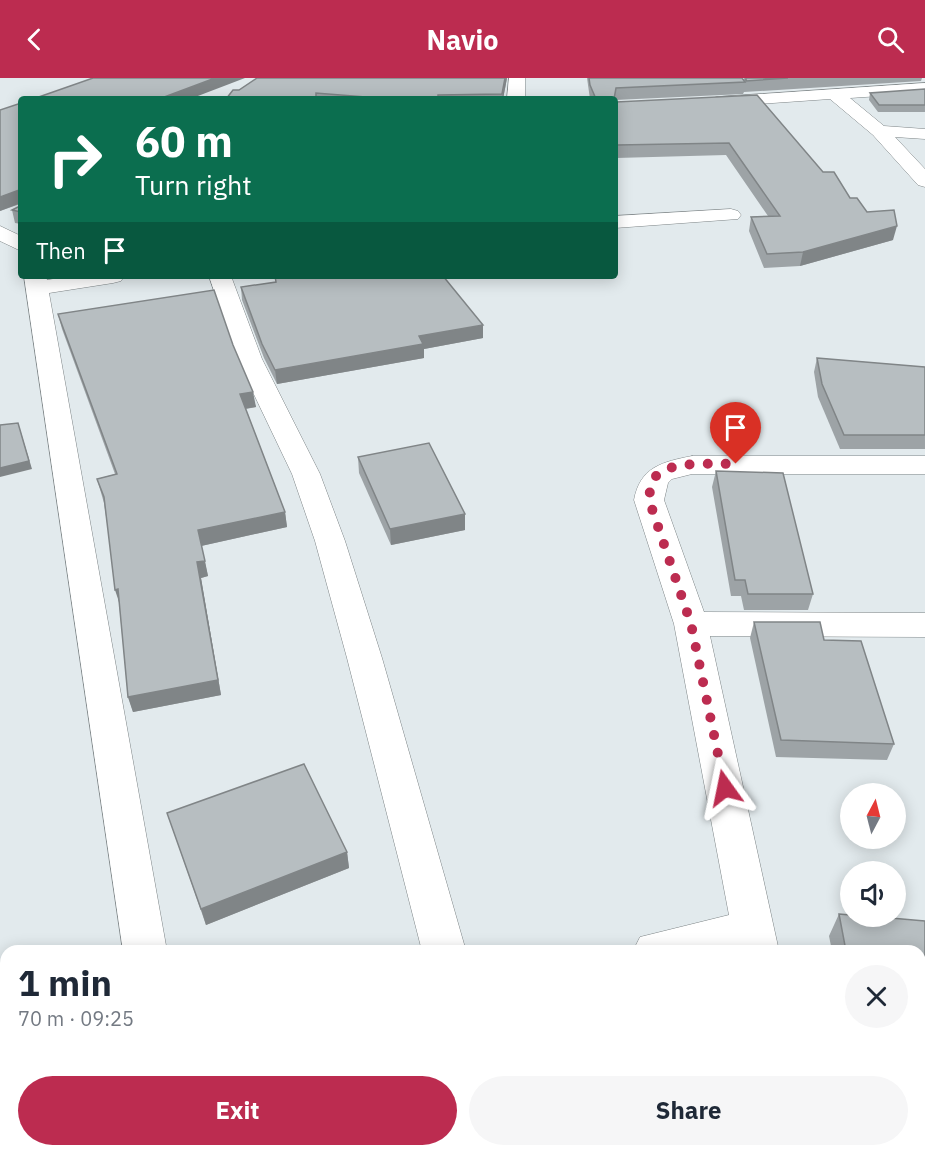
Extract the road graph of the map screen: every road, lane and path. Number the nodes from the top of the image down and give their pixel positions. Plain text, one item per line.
1 (517, 78) edge
2 (925, 88) edge
3 (834, 94) junction
4 (516, 96) edge
5 (695, 103) edge
6 (879, 131) junction
7 (925, 134) edge
8 (925, 181) edge
9 (731, 214) dead end
10 (618, 222) edge
11 (4, 223) edge
12 (18, 241) edge
13 (75, 279) edge
14 (221, 279) edge
15 (37, 282) edge
16 (925, 465) edge
17 (691, 624) junction
18 (925, 625) edge
19 (755, 939) edge
20 (144, 945) edge
21 (442, 945) edge
22 (705, 945) edge

1 - 4 street
2 - 3 street
3 - 5 street
3 - 6 street
6 - 7 street
6 - 8 street
9 - 10 street
11 - 12 street
13 - 15 street
14 - 21 street
15 - 20 street
16 - 17 street
17 - 18 street
17 - 19 street
19 - 22 street

